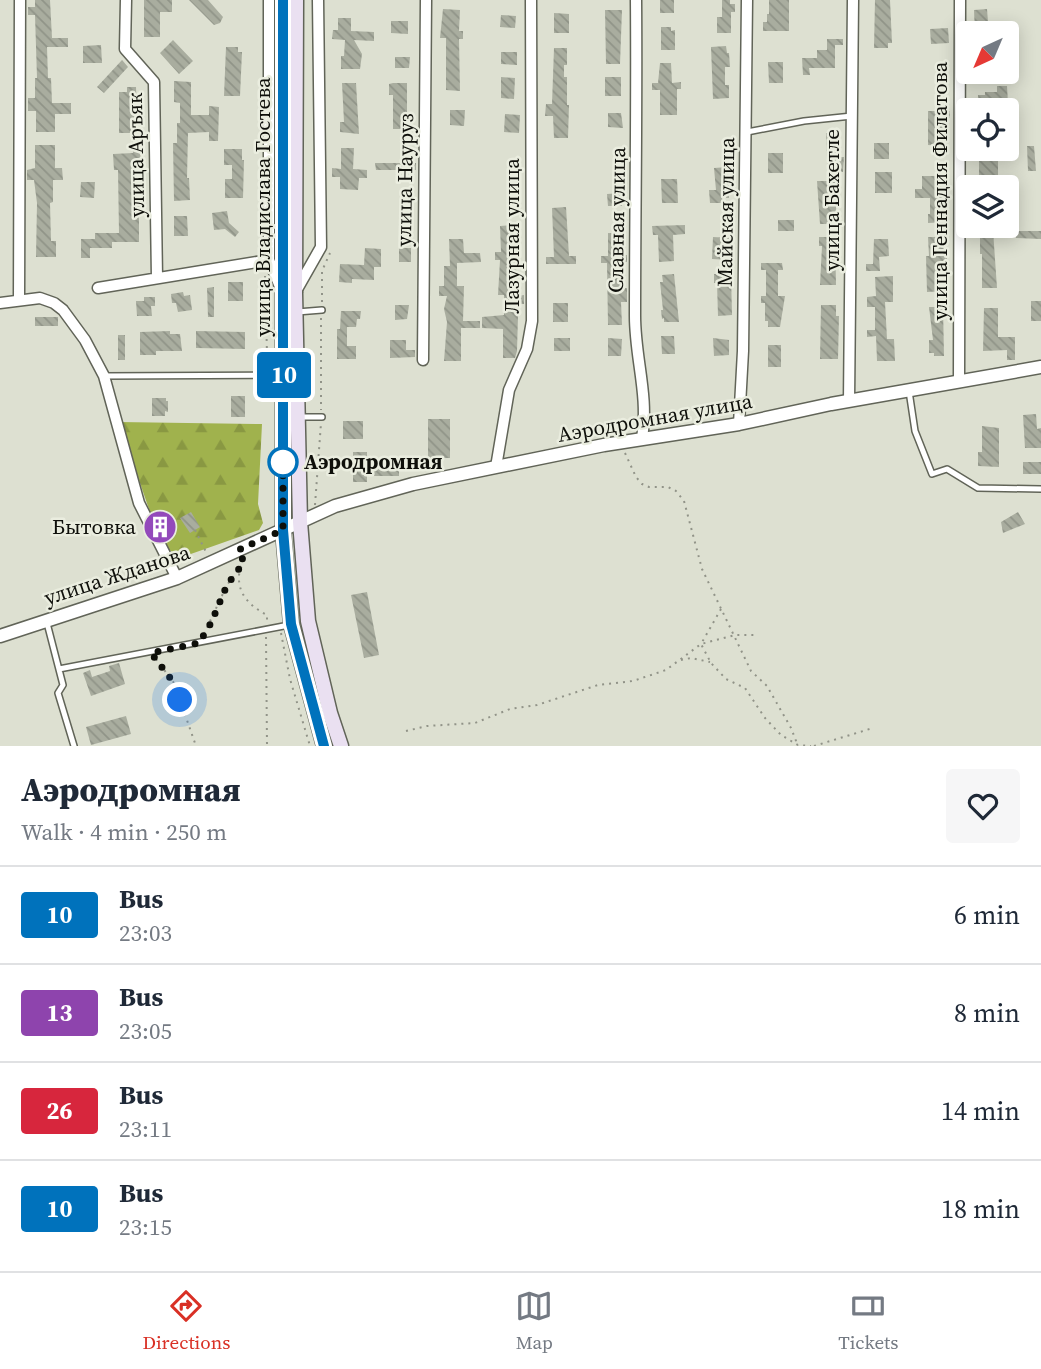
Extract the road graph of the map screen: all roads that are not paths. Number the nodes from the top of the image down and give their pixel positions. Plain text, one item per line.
1 (20, 0) edge
2 (126, 0) edge
3 (269, 0) edge
4 (283, 0) edge
5 (296, 0) edge
6 (318, 0) edge
7 (426, 0) edge
8 (531, 0) edge
9 (636, 0) edge
10 (747, 0) edge
11 (853, 0) edge
12 (960, 0) edge
13 (852, 117) junction
14 (747, 132) junction
15 (264, 261) junction
16 (157, 278) junction
17 (98, 288) dead end
18 (289, 295) junction
19 (19, 300) junction
20 (0, 303) edge
21 (321, 310) dead end
22 (295, 312) junction
23 (423, 360) dead end
24 (1041, 367) edge
25 (284, 375) junction
26 (104, 376) junction
27 (959, 382) junction
28 (909, 390) junction
29 (849, 401) junction
30 (322, 416) dead end
31 (298, 417) junction
32 (739, 424) junction
33 (642, 439) junction
34 (496, 467) junction
35 (1041, 489) edge
36 (300, 522) junction
37 (283, 530) junction
38 (177, 578) junction
39 (47, 619) junction
40 (291, 624) junction
41 (0, 636) edge
42 (59, 669) junction
43 (74, 746) edge
44 (324, 746) edge
45 (341, 746) edge

1 - 19 street
2 - 16 street, улица Аръяк
3 - 15 street
4 - 18 main road, улица Владислава Гостева
5 - 18 main road, улица Владислава Гостева
6 - 18 street
7 - 23 street, улица Науруз
8 - 34 street, Лазурная улица
9 - 33 street, Славная улица
10 - 14 street, Майская улица
11 - 13 street, улица Бахетле
12 - 27 street, улица Геннадия Филатова
13 - 14 lane
13 - 29 street, улица Бахетле
14 - 32 street, Майская улица
15 - 16 street
15 - 18 street
16 - 17 street
18 - 22 main road, улица Владислава Гостева
18 - 25 main road, улица Владислава Гостева
19 - 20 street
19 - 26 street
21 - 22 lane
22 - 31 main road, улица Владислава Гостева
24 - 27 street, Аэродромная улица
25 - 26 lane
25 - 37 main road, улица Владислава Гостева
26 - 38 street
27 - 28 street, Аэродромная улица
28 - 29 street, Аэродромная улица
28 - 35 lane
29 - 32 street, Аэродромная улица
30 - 31 lane
31 - 36 main road, улица Владислава Гостева
32 - 33 street, Аэродромная улица
33 - 34 street, Аэродромная улица
34 - 36 street, Аэродромная улица
36 - 37 street, Аэродромная улица
36 - 45 main road, улица Владислава Гостева
37 - 38 street, улица Жданова
37 - 40 main road, улица Владислава Гостева
38 - 39 street, улица Жданова
39 - 41 street, улица Жданова
39 - 42 lane
40 - 42 lane
40 - 44 main road, улица Владислава Гостева
42 - 43 lane

